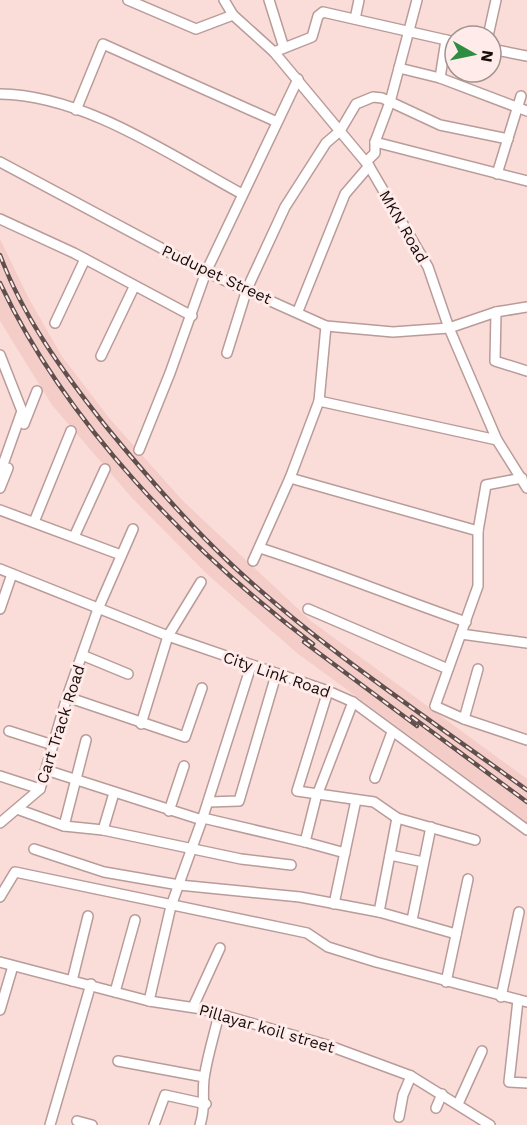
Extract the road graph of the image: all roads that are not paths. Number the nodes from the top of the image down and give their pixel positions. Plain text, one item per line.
1 (128, 0) edge
2 (224, 0) edge
3 (269, 0) edge
4 (359, 0) edge
5 (417, 0) edge
6 (496, 0) edge
7 (151, 4) edge
8 (233, 15) junction
9 (355, 19) junction
10 (491, 24) edge
11 (409, 33) junction
12 (443, 39) edge
13 (279, 50) junction
14 (503, 51) edge
15 (527, 56) edge
16 (399, 68) junction
17 (443, 68) edge
18 (440, 78) junction
19 (298, 79) junction
20 (0, 94) edge
21 (521, 96) dead end
22 (390, 102) junction
23 (76, 110) junction
24 (527, 111) edge
25 (277, 122) junction
26 (340, 131) junction
27 (508, 139) junction
28 (375, 142) junction
29 (0, 162) edge
30 (368, 164) junction
31 (497, 174) junction
32 (527, 181) edge
33 (242, 194) junction
34 (0, 219) edge
35 (85, 259) junction
36 (206, 272) junction
37 (134, 287) junction
38 (247, 290) junction
39 (527, 307) edge
40 (298, 311) junction
41 (496, 312) junction
42 (192, 316) junction
43 (55, 323) dead end
44 (326, 326) junction
45 (449, 328) junction
46 (227, 353) dead end
47 (0, 355) edge
48 (101, 356) dead end
49 (527, 371) edge
50 (37, 391) dead end
51 (319, 401) junction
52 (71, 431) dead end
53 (497, 440) junction
54 (139, 450) dead end
55 (105, 469) dead end
56 (0, 473) edge
57 (290, 478) junction
58 (522, 478) junction
59 (0, 488) edge
60 (527, 488) edge
61 (0, 510) edge
62 (34, 522) junction
63 (133, 529) dead end
64 (478, 531) junction
65 (74, 537) junction
66 (260, 548) junction
67 (121, 555) junction
68 (253, 561) dead end
69 (0, 569) edge
70 (12, 573) junction
71 (201, 582) dead end
72 (0, 609) edge
73 (98, 609) junction
74 (308, 609) dead end
75 (466, 622) junction
76 (461, 634) junction
77 (168, 636) junction
78 (527, 642) edge
79 (82, 655) junction
80 (251, 666) junction
81 (448, 669) junction
82 (478, 669) dead end
83 (128, 674) dead end
84 (276, 675) junction
85 (202, 688) dead end
86 (328, 691) junction
87 (67, 697) junction
88 (353, 702) junction
89 (464, 719) junction
90 (141, 724) junction
91 (527, 728) edge
92 (9, 731) dead end
93 (392, 732) junction
94 (86, 740) dead end
95 (526, 740) edge
96 (53, 745) junction
97 (184, 766) dead end
98 (46, 770) junction
99 (0, 776) edge
100 (76, 778) junction
101 (375, 778) dead end
102 (40, 789) junction
103 (114, 793) junction
104 (318, 796) junction
105 (356, 800) junction
106 (208, 802) junction
107 (17, 809) junction
108 (169, 811) junction
109 (397, 818) junction
110 (203, 819) junction
111 (0, 822) edge
112 (64, 826) junction
113 (431, 827) junction
114 (103, 830) junction
115 (527, 830) edge
116 (475, 840) dead end
117 (305, 842) junction
118 (34, 849) dead end
119 (192, 850) junction
120 (345, 853) junction
121 (390, 855) junction
122 (423, 862) junction
123 (291, 865) dead end
124 (468, 879) dead end
125 (179, 885) junction
126 (0, 897) edge
127 (334, 904) junction
128 (171, 906) junction
129 (379, 912) junction
130 (519, 912) dead end
131 (88, 916) dead end
132 (135, 920) dead end
133 (412, 920) junction
134 (456, 934) junction
135 (220, 948) dead end
136 (0, 962) edge
137 (13, 966) junction
138 (72, 981) junction
139 (446, 982) junction
140 (91, 984) junction
141 (116, 992) junction
142 (501, 997) junction
143 (149, 1001) junction
144 (522, 1001) edge
145 (193, 1006) junction
146 (0, 1010) edge
147 (219, 1014) junction
148 (482, 1051) dead end
149 (118, 1061) dead end
150 (411, 1076) junction
151 (204, 1077) junction
152 (527, 1083) edge
153 (442, 1094) junction
154 (206, 1104) junction
155 (458, 1104) junction
156 (436, 1108) dead end
157 (399, 1118) dead end
158 (76, 1120) dead end
159 (50, 1125) edge
160 (92, 1125) edge
161 (154, 1125) edge
162 (200, 1125) edge
163 (490, 1125) edge

1 - 7 street
2 - 8 street, MKN Road
3 - 13 street
4 - 9 street
5 - 11 street
6 - 10 street
7 - 8 street
8 - 13 street, MKN Road
9 - 11 street
9 - 13 street
11 - 12 street
11 - 16 street
13 - 19 street, MKN Road
14 - 15 street
16 - 18 street
16 - 22 street
17 - 18 street
18 - 24 street
19 - 25 street
19 - 26 street, MKN Road
20 - 23 street
21 - 27 street
22 - 26 street
22 - 27 street
22 - 28 street
23 - 25 street
23 - 33 street
25 - 33 street
26 - 30 street, MKN Road
26 - 38 street
27 - 31 street
28 - 30 street
28 - 31 street
29 - 36 street, Pudupet Street
30 - 40 street
30 - 45 street, MKN Road
31 - 32 street
33 - 36 street
34 - 35 street
35 - 37 street
35 - 43 street
36 - 38 street, Pudupet Street
36 - 42 street
37 - 42 street
37 - 48 street
38 - 40 street, Pudupet Street
38 - 46 street
39 - 41 street, Pudupet Street
40 - 44 street, Pudupet Street
41 - 45 street, Pudupet Street
41 - 49 street
42 - 54 street
44 - 45 street, Pudupet Street
44 - 51 street
45 - 53 street, MKN Road
47 - 56 street
50 - 59 street
51 - 53 street
51 - 57 street
52 - 62 street
53 - 58 street, MKN Road
55 - 65 street
57 - 64 street
57 - 66 street
58 - 60 street, MKN Road
58 - 64 street
61 - 62 street
62 - 65 street
63 - 67 street, Cart Track Road
64 - 75 street
65 - 67 street
66 - 68 street
66 - 75 street
67 - 73 street, Cart Track Road
69 - 70 street, City Link Road
70 - 72 street
70 - 73 street, City Link Road
71 - 77 street
73 - 77 street, City Link Road
73 - 79 street, Cart Track Road
74 - 81 street
75 - 76 street
76 - 78 street
76 - 81 street
77 - 80 street, City Link Road
77 - 90 street
79 - 83 street
79 - 87 street, Cart Track Road
80 - 84 street, City Link Road
80 - 106 street
81 - 89 street
82 - 89 street
84 - 86 street, City Link Road
84 - 106 street
85 - 90 street
86 - 88 street, City Link Road
86 - 104 street
87 - 90 street
87 - 96 street, Cart Track Road
88 - 93 street, City Link Road
88 - 104 street
89 - 95 street
91 - 95 street
92 - 96 street
93 - 101 street
93 - 115 street, City Link Road
94 - 100 street
96 - 98 street, Cart Track Road
97 - 108 street
98 - 100 street
98 - 102 street, Cart Track Road
99 - 102 street
100 - 103 street
100 - 112 street
102 - 107 street, Cart Track Road
103 - 108 street
103 - 114 street
104 - 105 street
104 - 117 street
105 - 109 street
105 - 120 street
106 - 110 street
107 - 111 street, Cart Track Road
107 - 112 street
108 - 110 street
109 - 113 street
109 - 121 street
110 - 117 street
110 - 119 street
112 - 114 street
113 - 116 street
113 - 122 street
114 - 119 street
117 - 120 street
118 - 125 street
119 - 123 street
119 - 125 street
120 - 127 street
121 - 122 street
121 - 129 street
122 - 133 street
124 - 134 street
125 - 127 street
125 - 128 street
126 - 128 street
127 - 129 street
128 - 139 street
128 - 143 street
129 - 133 street
130 - 142 street
131 - 138 street
132 - 141 street
133 - 134 street
134 - 139 street
135 - 145 street
136 - 137 street, Pillayar koil street
137 - 138 street, Pillayar koil street
137 - 146 street
138 - 140 street, Pillayar koil street
139 - 142 street
140 - 141 street, Pillayar koil street
140 - 159 street
141 - 143 street, Pillayar koil street
142 - 144 street
143 - 145 street, Pillayar koil street
144 - 152 street
145 - 147 street, Pillayar koil street
147 - 150 street, Pillayar koil street
147 - 151 street
148 - 155 street
149 - 151 street
150 - 153 street, Pillayar koil street
150 - 157 street
151 - 154 street
153 - 155 street, Pillayar koil street
153 - 156 street
154 - 161 street
154 - 162 street
155 - 163 street, Pillayar koil street
158 - 160 street

